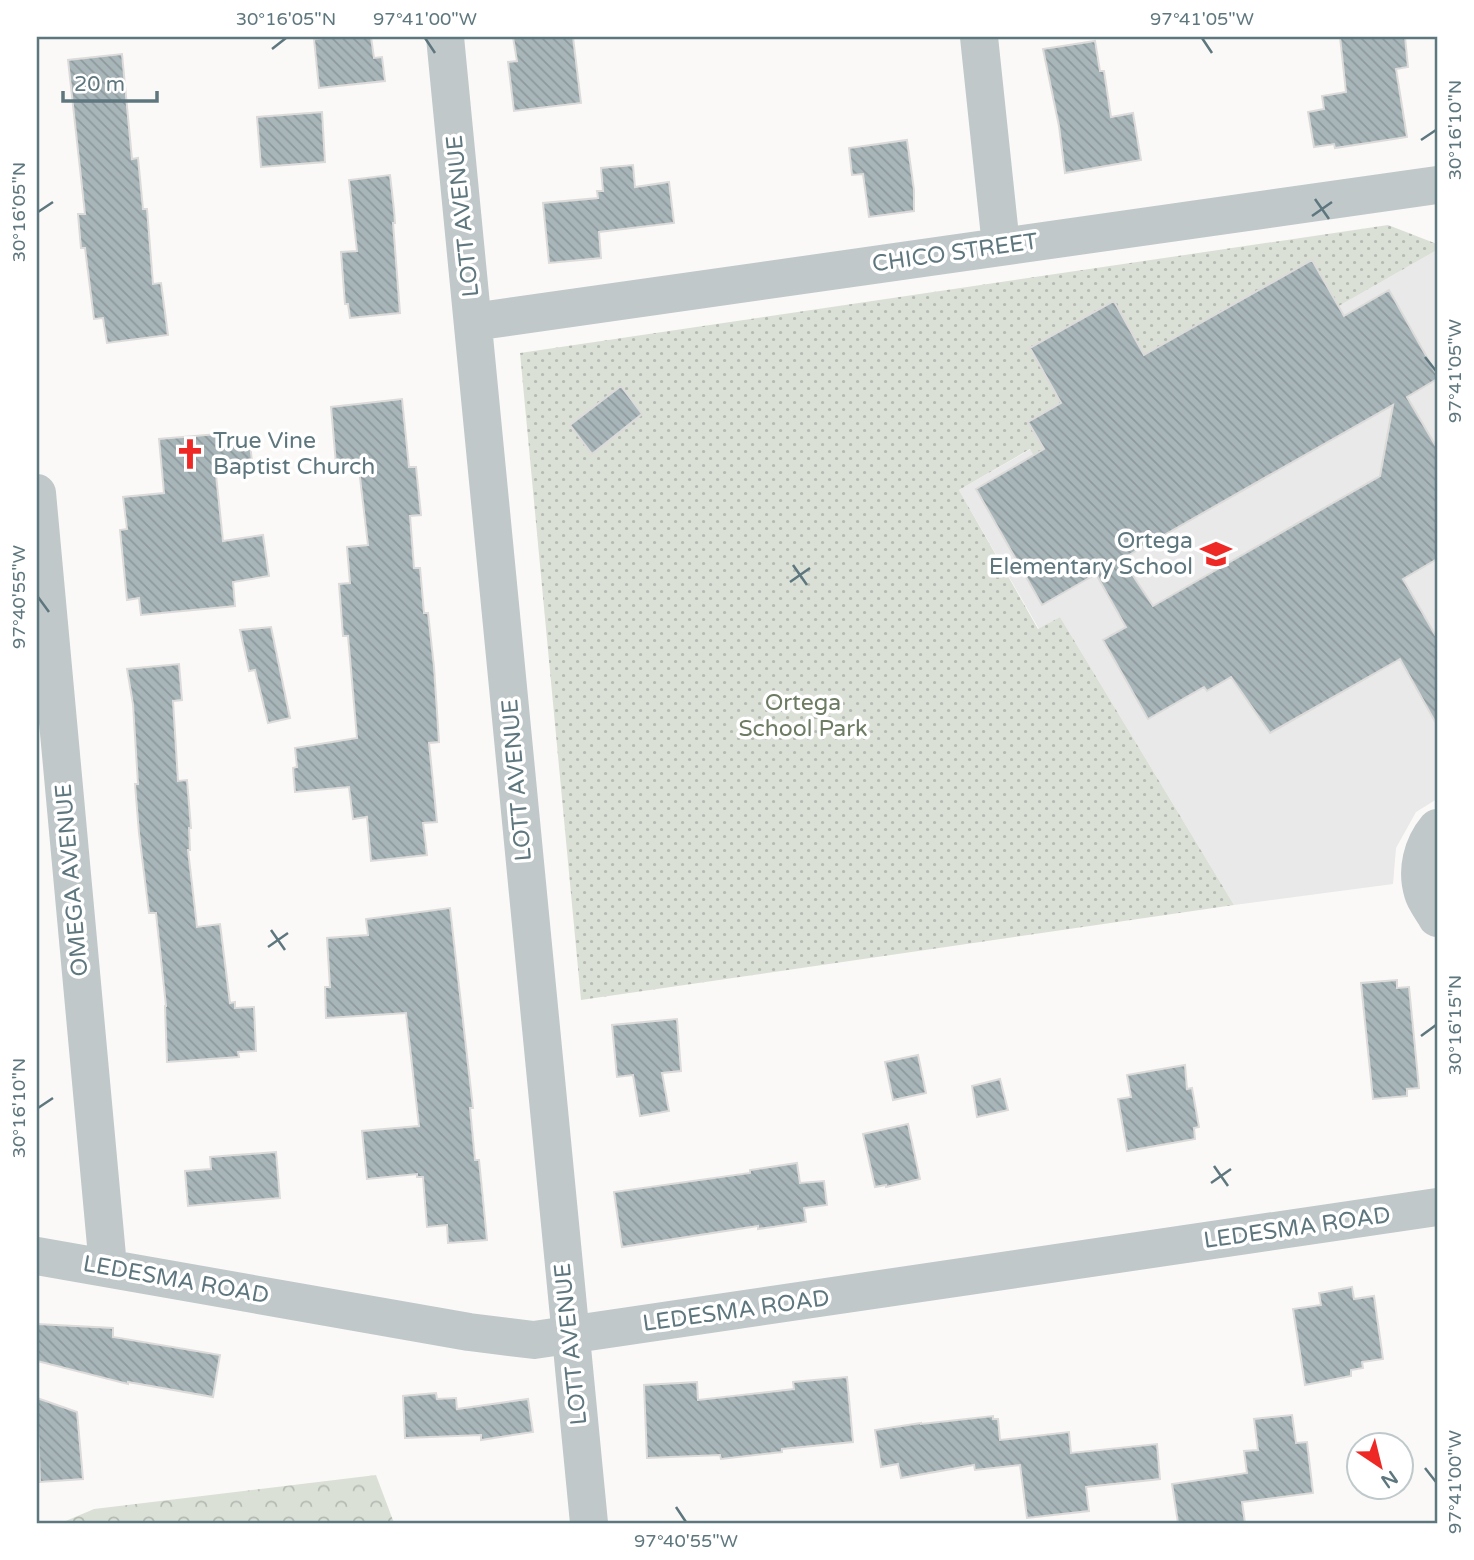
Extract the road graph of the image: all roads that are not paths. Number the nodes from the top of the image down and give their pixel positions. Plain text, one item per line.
1 (445, 37) edge
2 (979, 37) edge
3 (1437, 185) edge
4 (1001, 246) junction
5 (473, 323) junction
6 (37, 493) edge
7 (1437, 828) edge
8 (1437, 918) edge
9 (1437, 1207) edge
10 (37, 1256) edge
11 (108, 1267) junction
12 (570, 1336) junction
13 (589, 1523) edge

1 - 5 street, LOTT AVENUE
2 - 4 street
3 - 4 street, CHICO STREET
4 - 5 street, CHICO STREET
5 - 12 street, LOTT AVENUE
6 - 11 street, OMEGA AVENUE
7 - 8 street
9 - 12 street, LEDESMA ROAD
10 - 11 street, LEDESMA ROAD
11 - 12 street, LEDESMA ROAD
12 - 13 street, LOTT AVENUE

